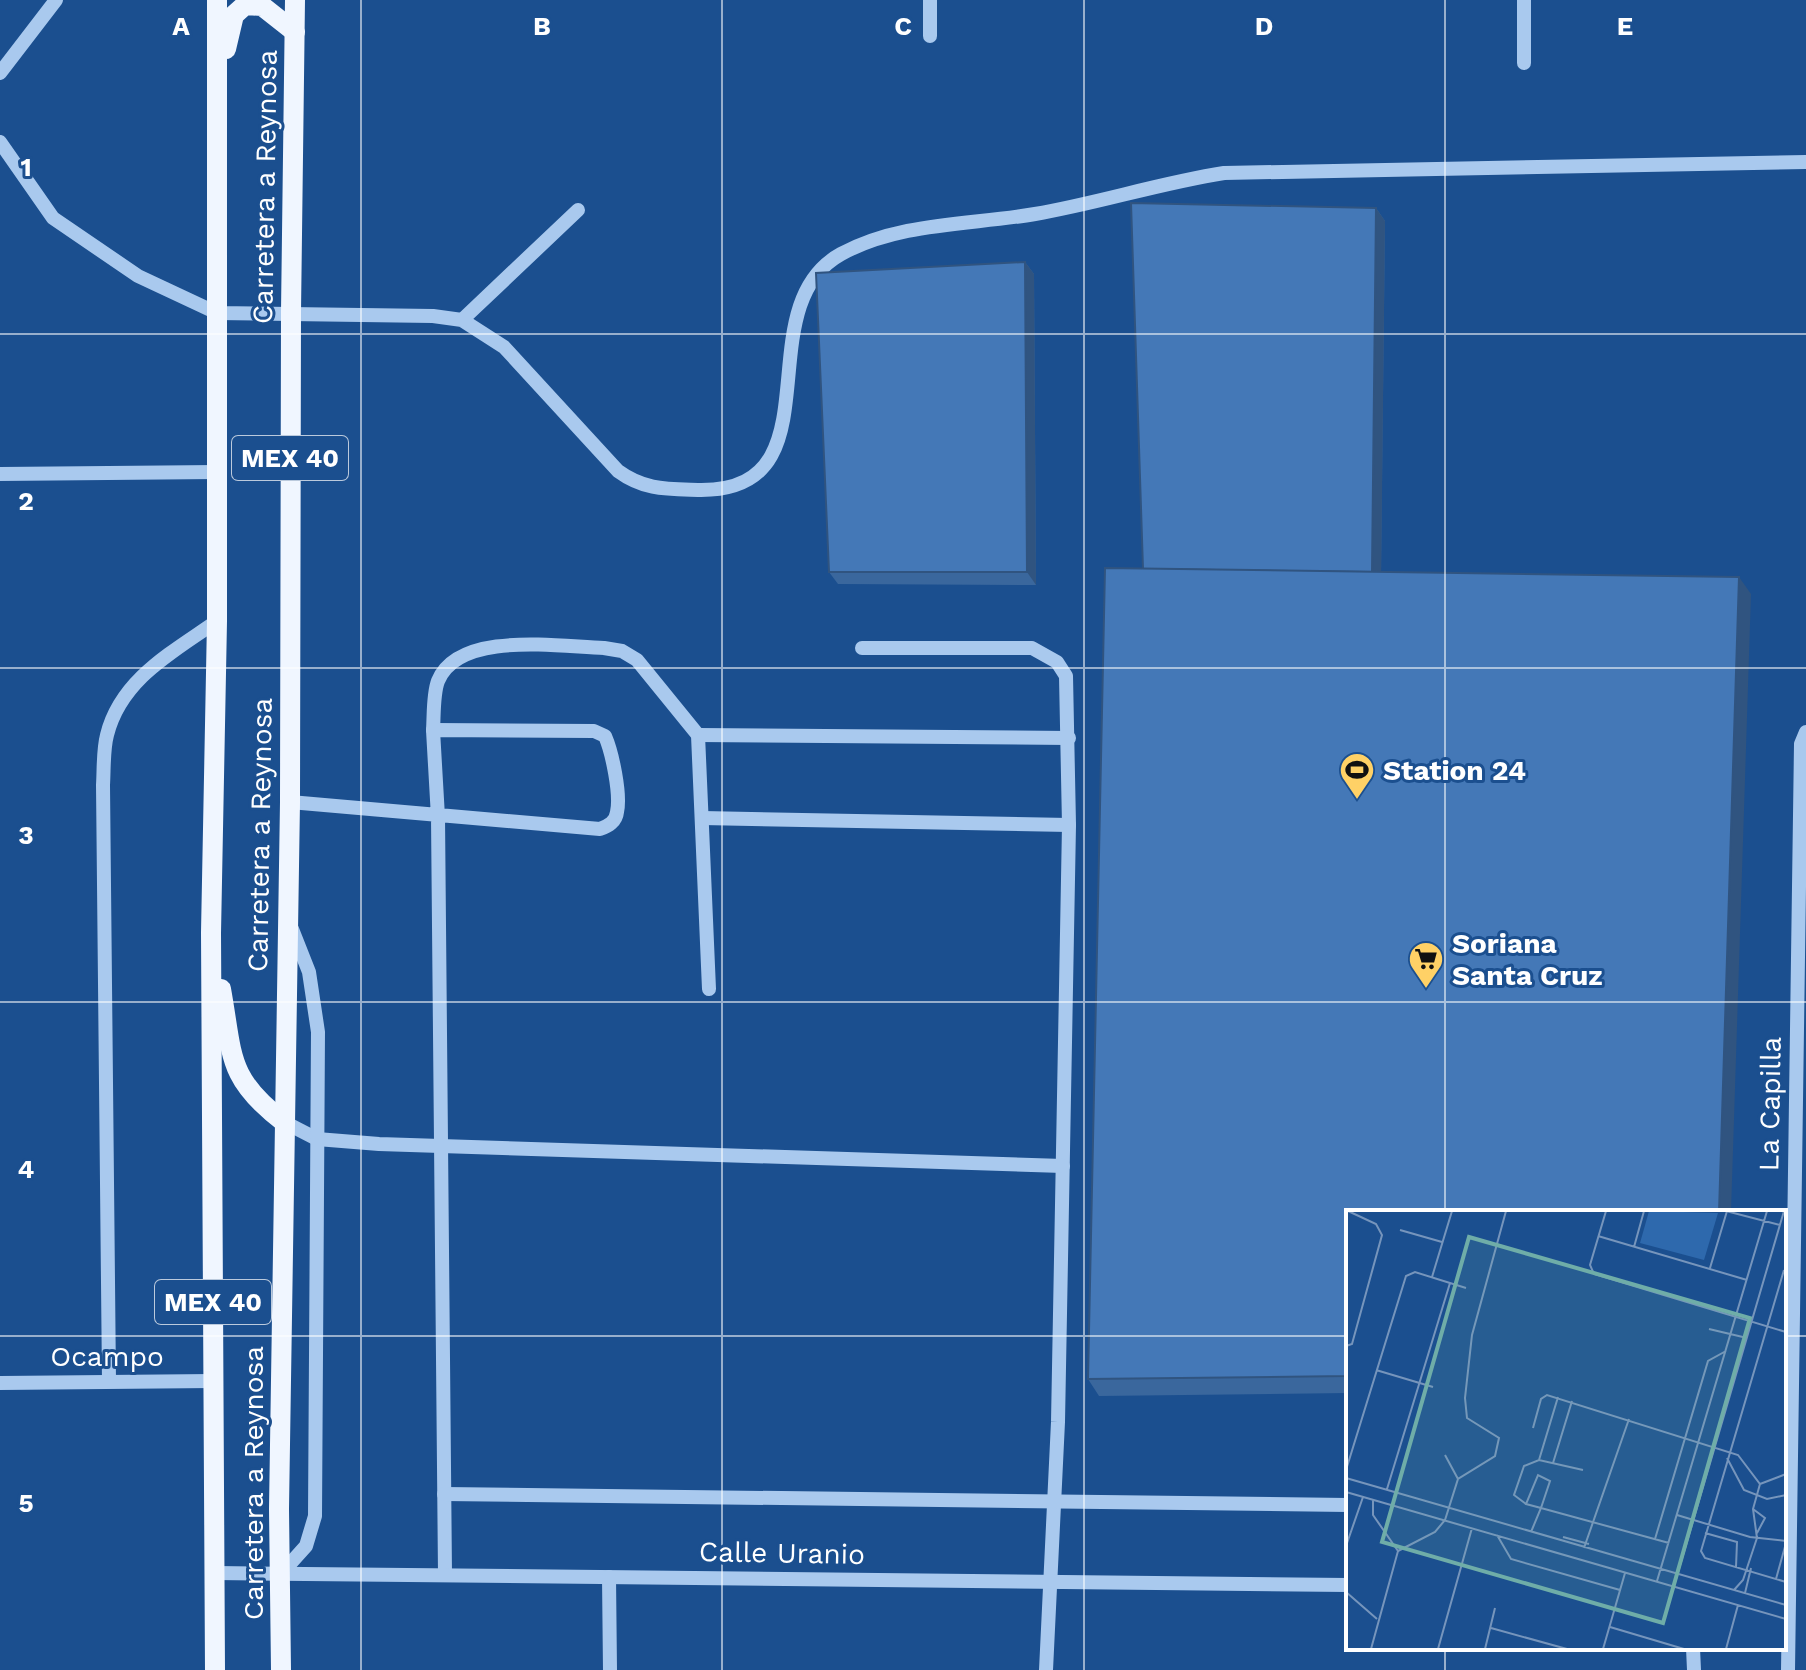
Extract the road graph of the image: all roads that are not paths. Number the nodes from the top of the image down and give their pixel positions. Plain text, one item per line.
1 (56, 0) edge
2 (217, 0) edge
3 (295, 0) edge
4 (930, 0) edge
5 (1524, 0) edge
6 (295, 32) junction
7 (930, 36) dead end
8 (1524, 63) dead end
9 (0, 73) edge
10 (218, 88) junction
11 (0, 142) edge
12 (1806, 162) edge
13 (578, 210) dead end
14 (291, 312) junction
15 (217, 313) junction
16 (462, 320) junction
17 (216, 472) junction
18 (0, 474) edge
19 (217, 621) junction
20 (862, 648) dead end
21 (433, 730) junction
22 (1806, 732) edge
23 (698, 735) junction
24 (1069, 738) junction
25 (290, 802) junction
26 (438, 817) junction
27 (702, 818) junction
28 (1069, 825) junction
29 (287, 917) junction
30 (211, 933) junction
31 (709, 989) dead end
32 (284, 1122) junction
33 (317, 1139) junction
34 (440, 1145) junction
35 (1063, 1166) junction
36 (109, 1381) junction
37 (213, 1381) junction
38 (0, 1383) edge
39 (444, 1494) junction
40 (1056, 1501) junction
41 (1346, 1505) edge
42 (216, 1573) junction
43 (445, 1575) junction
44 (279, 1576) junction
45 (609, 1577) junction
46 (1051, 1581) junction
47 (1346, 1585) edge
48 (1787, 1590) edge
49 (1806, 1590) edge
50 (1693, 1650) edge
51 (215, 1670) edge
52 (281, 1670) edge
53 (610, 1670) edge
54 (1046, 1670) edge
55 (1694, 1670) edge
56 (1788, 1670) edge

1 - 9 street
2 - 10 main road, Carretera a Reynosa / MEX 40
3 - 6 main road, Carretera a Reynosa / MEX 40
4 - 7 street
5 - 8 street
6 - 10 main road
6 - 14 main road, Carretera a Reynosa / MEX 40
10 - 15 main road, Carretera a Reynosa / MEX 40
11 - 15 street
12 - 16 street
13 - 16 street
14 - 15 street
14 - 16 street
14 - 25 main road, Carretera a Reynosa / MEX 40
15 - 17 main road, Carretera a Reynosa / MEX 40
17 - 18 street
17 - 19 main road, Carretera a Reynosa / MEX 40
19 - 30 main road, Carretera a Reynosa / MEX 40
19 - 36 street
20 - 24 street
21 - 23 street
21 - 26 street
21 - 26 street
22 - 48 street, La Capilla
23 - 24 street
23 - 27 street
24 - 28 street
25 - 26 street
25 - 29 main road, Carretera a Reynosa / MEX 40
26 - 34 street
27 - 28 street
27 - 31 street
28 - 35 street
29 - 32 main road, Carretera a Reynosa / MEX 40
29 - 33 street
30 - 32 main road
30 - 37 main road, Carretera a Reynosa / MEX 40
32 - 33 street
32 - 44 main road, Carretera a Reynosa / MEX 40
33 - 34 street
33 - 44 street
34 - 35 street
34 - 39 street
35 - 40 street
36 - 37 street, Ocampo
36 - 38 street, Ocampo
37 - 42 main road, Carretera a Reynosa / MEX 40
39 - 40 street
39 - 43 street
40 - 41 street
40 - 46 street
42 - 44 street, Calle Uranio
42 - 51 main road, Carretera a Reynosa / MEX 40
43 - 44 street, Calle Uranio
43 - 45 street, Calle Uranio
44 - 52 main road, Carretera a Reynosa / MEX 40
45 - 46 street, Calle Uranio
45 - 53 street
46 - 47 street, Calle Uranio
46 - 54 street
48 - 49 street
48 - 56 street, La Capilla
50 - 55 street

